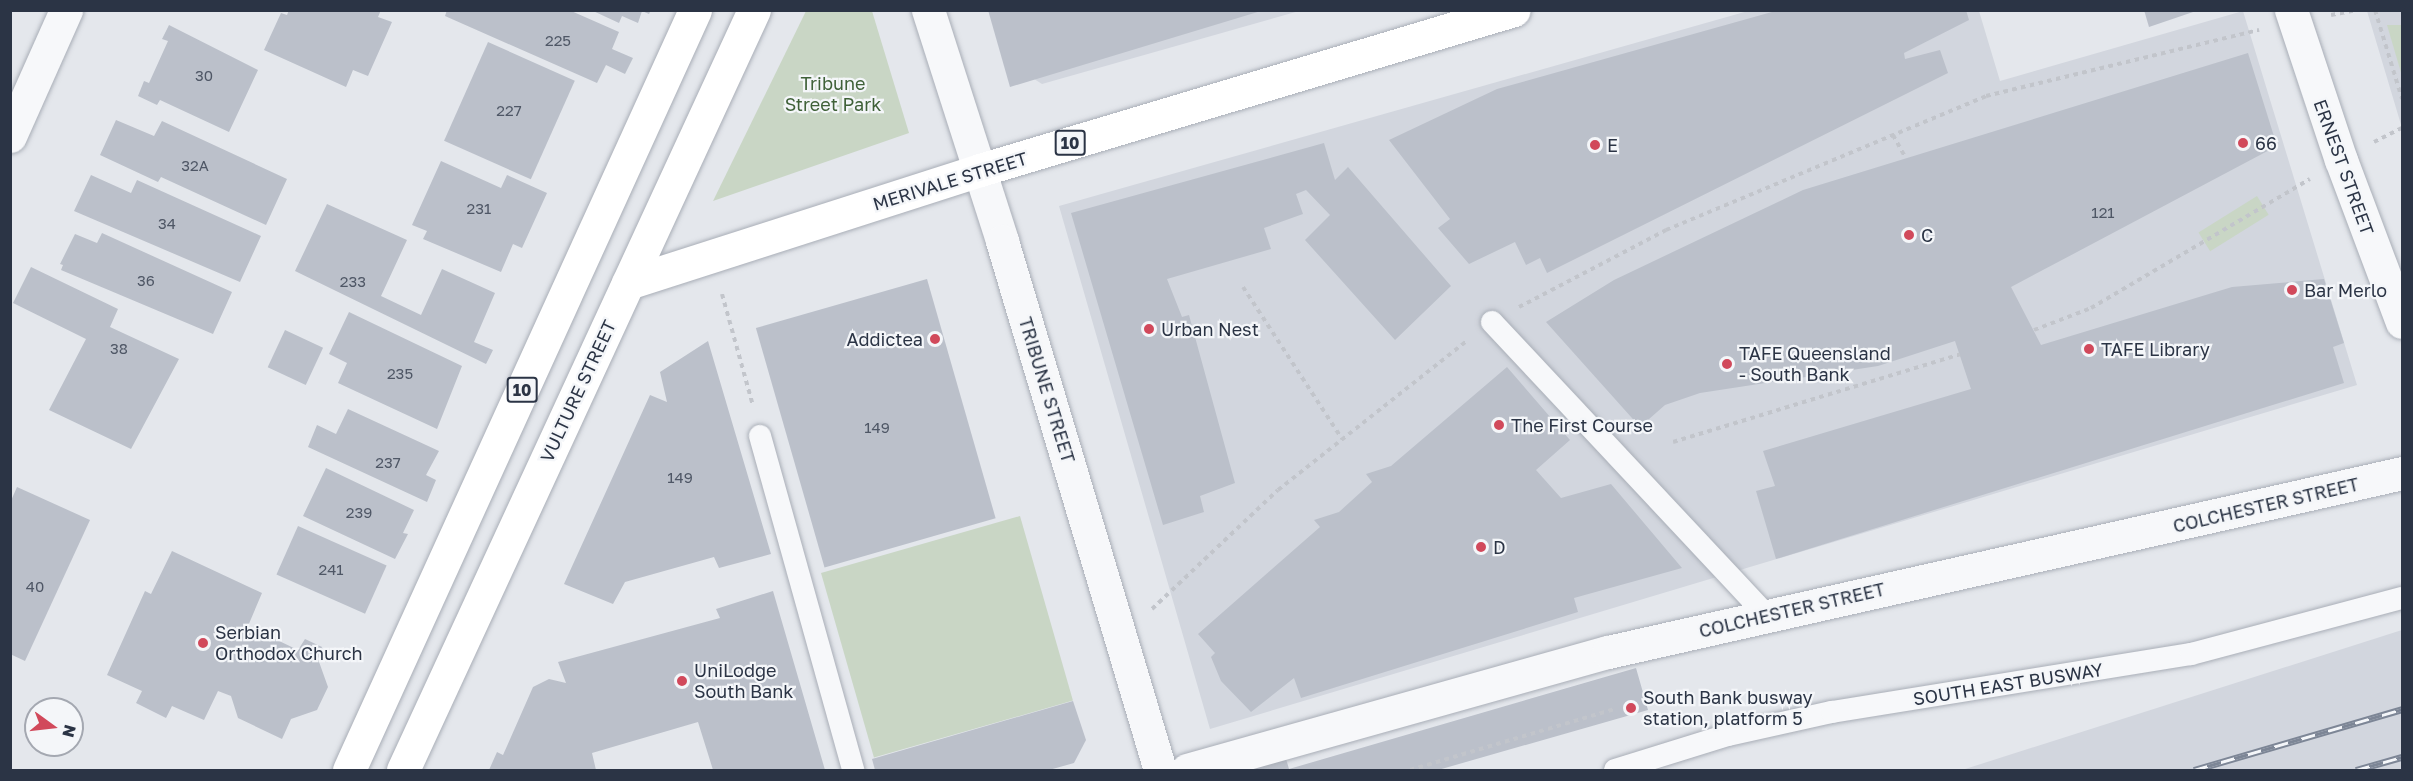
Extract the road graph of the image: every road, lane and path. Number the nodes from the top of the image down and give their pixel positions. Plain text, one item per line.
1 (66, 10) edge
2 (696, 10) edge
3 (754, 10) edge
4 (928, 10) edge
5 (1514, 10) edge
6 (2375, 10) edge
7 (2292, 16) edge
8 (2403, 99) edge
9 (1893, 135) junction
10 (10, 136) edge
11 (1905, 157) dead end
12 (2341, 160) junction
13 (981, 170) junction
14 (628, 283) junction
15 (1243, 287) dead end
16 (722, 294) dead end
17 (1492, 322) junction
18 (2403, 322) edge
19 (2034, 330) dead end
20 (1960, 354) dead end
21 (758, 425) joint
22 (1342, 439) junction
23 (1673, 442) dead end
24 (2403, 473) edge
25 (2403, 598) edge
26 (1766, 615) junction
27 (1121, 639) junction
28 (1615, 709) dead end
29 (349, 771) edge
30 (403, 771) edge
31 (853, 771) edge
32 (1160, 771) edge
33 (1188, 771) edge
34 (1410, 771) edge
35 (1615, 771) edge

1 - 10 street
2 - 29 main road, 10
3 - 14 main road, VULTURE STREET
4 - 13 street, TRIBUNE STREET
5 - 13 main road, MERIVALE STREET / 10
6 - 8 path
7 - 9 path
7 - 12 street, ERNEST STREET
9 - 11 path
9 - 17 path
12 - 18 street, ERNEST STREET
12 - 19 path
13 - 14 main road, MERIVALE STREET / 10
13 - 27 street, TRIBUNE STREET
14 - 30 main road, VULTURE STREET
15 - 22 path
16 - 21 path
17 - 22 path
17 - 26 lane
20 - 23 path
21 - 31 lane
22 - 27 path
24 - 26 street, COLCHESTER STREET
25 - 35 lane, SOUTH EAST BUSWAY
26 - 33 street, COLCHESTER STREET
27 - 32 street, TRIBUNE STREET
28 - 34 path

